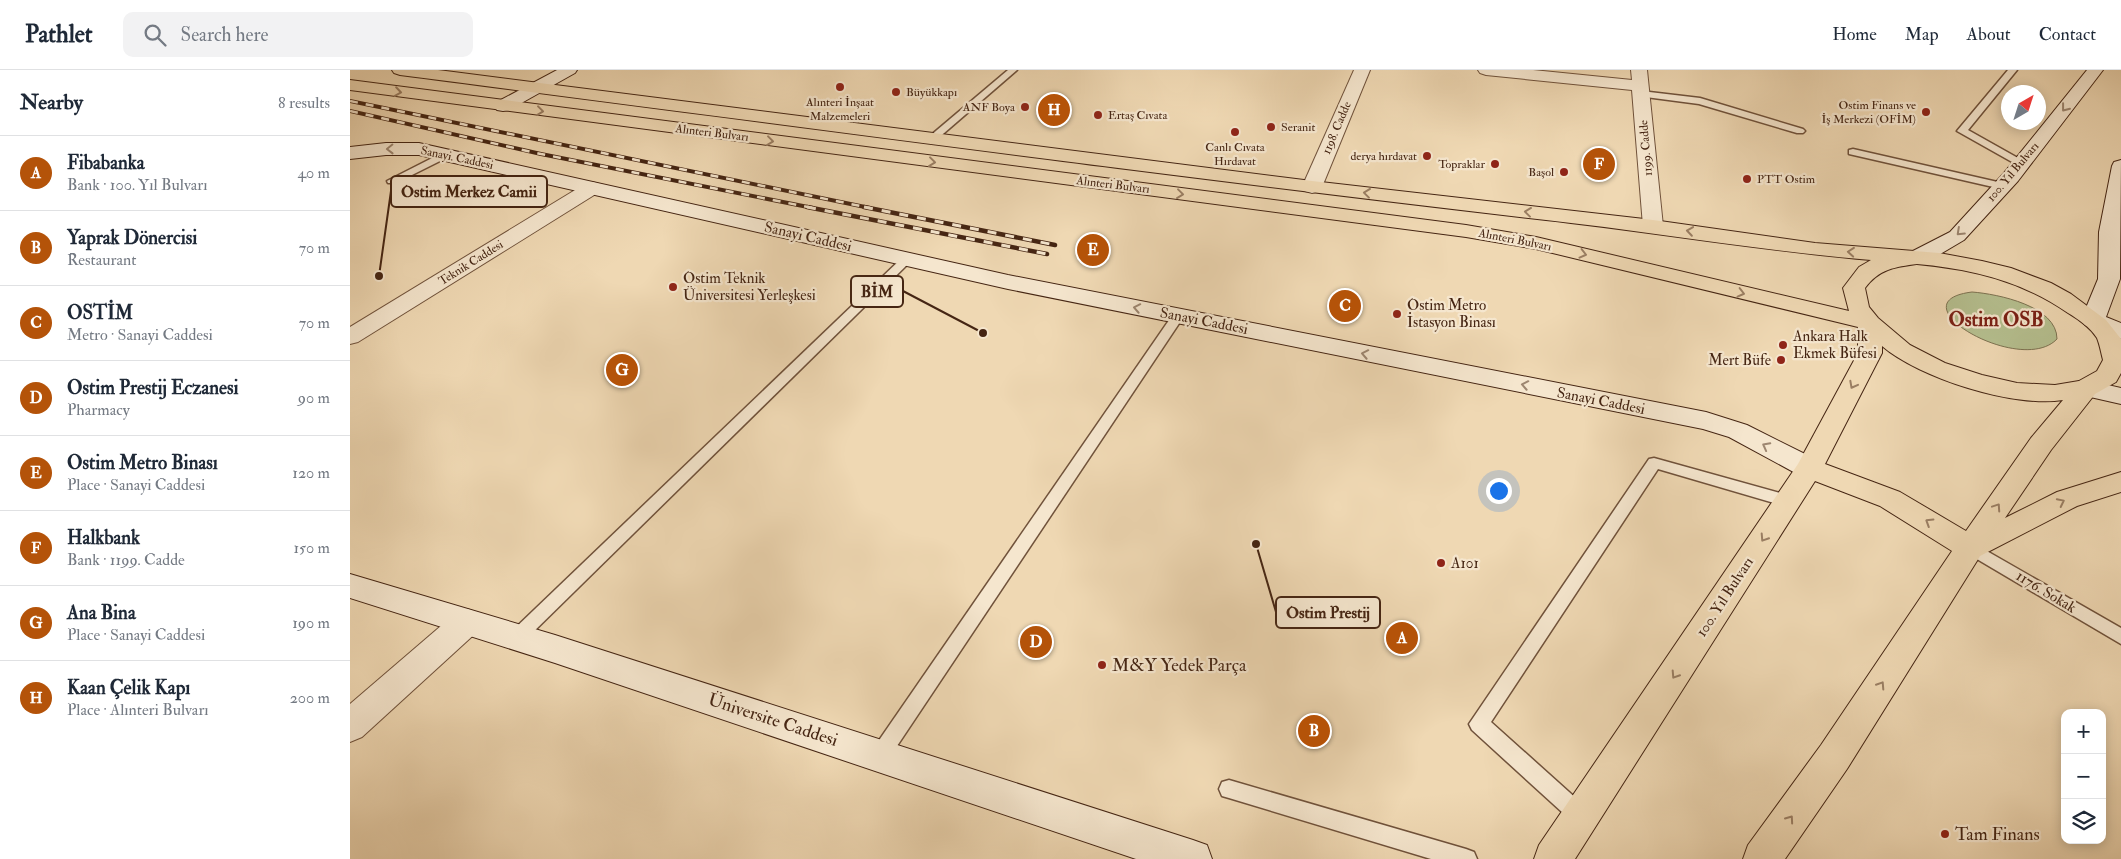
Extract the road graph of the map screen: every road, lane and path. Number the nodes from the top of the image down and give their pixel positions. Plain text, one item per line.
1 (400, 70) edge
2 (569, 70) edge
3 (1013, 70) edge
4 (1362, 70) edge
5 (1486, 70) edge
6 (2014, 70) edge
7 (2095, 70) edge
8 (536, 79) edge
9 (1640, 83) edge
10 (509, 84) junction
11 (350, 85) edge
12 (474, 102) junction
13 (503, 106) junction
14 (1800, 131) dead end
15 (933, 138) junction
16 (1854, 152) dead end
17 (350, 153) edge
18 (444, 155) junction
19 (2021, 164) junction
20 (2121, 166) edge
21 (392, 181) dead end
22 (2002, 186) junction
23 (1312, 187) junction
24 (592, 188) junction
25 (1653, 226) junction
26 (2115, 233) edge
27 (1917, 258) junction
28 (907, 260) junction
29 (1178, 316) junction
30 (2093, 320) junction
31 (1870, 323) junction
32 (2121, 332) edge
33 (350, 337) edge
34 (2086, 388) junction
35 (2121, 396) edge
36 (1809, 468) junction
37 (2121, 482) edge
38 (1788, 501) junction
39 (1971, 548) junction
40 (350, 586) edge
41 (467, 622) junction
42 (517, 637) junction
43 (2121, 637) edge
44 (350, 726) edge
45 (880, 755) junction
46 (1229, 789) dead end
47 (1582, 817) junction
48 (1193, 859) edge
49 (1466, 859) edge
50 (1553, 859) edge
51 (1762, 859) edge

1 - 10 main road, Alınteri Bulvarı
2 - 8 street
3 - 15 lane
4 - 23 street, 1198. Cadde
5 - 9 street
6 - 19 lane
7 -> 19 street, 100. Yıl Bulvarı
8 - 10 main road, Alınteri Bulvarı
8 - 13 street
8 - 15 main road, Alınteri Bulvarı
9 - 14 lane
9 - 25 street, 1199. Cadde
10 - 12 street
11 -> 12 main road, Alınteri Bulvarı
12 - 13 main road, Alınteri Bulvarı
13 -> 31 main road, Alınteri Bulvarı
15 - 23 main road, Alınteri Bulvarı
16 - 22 lane
18 -> 17 street, Sanayi. Caddesi
18 - 21 lane
18 - 24 street, Sanayi. Caddesi
19 - 22 street, 100. Yıl Bulvarı
20 - 26 street
22 -> 27 street, 100. Yıl Bulvarı
25 -> 23 main road, Alınteri Bulvarı
24 - 28 street, Sanayi Caddesi
24 - 33 street, Teknik Caddesi
27 -> 25 main road, Alınteri Bulvarı
26 - 30 street
27 - 30 main road
27 - 31 main road
29 -> 28 street, Sanayi Caddesi
28 - 42 lane
36 -> 29 street, Sanayi Caddesi
29 - 45 lane
30 - 32 street
30 - 34 main road
31 - 34 main road
31 -> 36 main road, 100. Yıl Bulvarı
34 - 35 street
39 -> 34 main road
36 - 38 main road, 100. Yıl Bulvarı
39 -> 36 main road
39 -> 37 main road
38 -> 47 main road, 100. Yıl Bulvarı
38 - 47 lane
39 - 43 lane, 1176. Sokak
51 -> 39 main road
40 - 41 street, Üniversite Caddesi
41 - 42 street, Üniversite Caddesi
41 - 44 street
42 - 45 street, Üniversite Caddesi
45 - 48 street, Üniversite Caddesi
46 - 49 lane
47 - 50 main road, 100. Yıl Bulvarı

